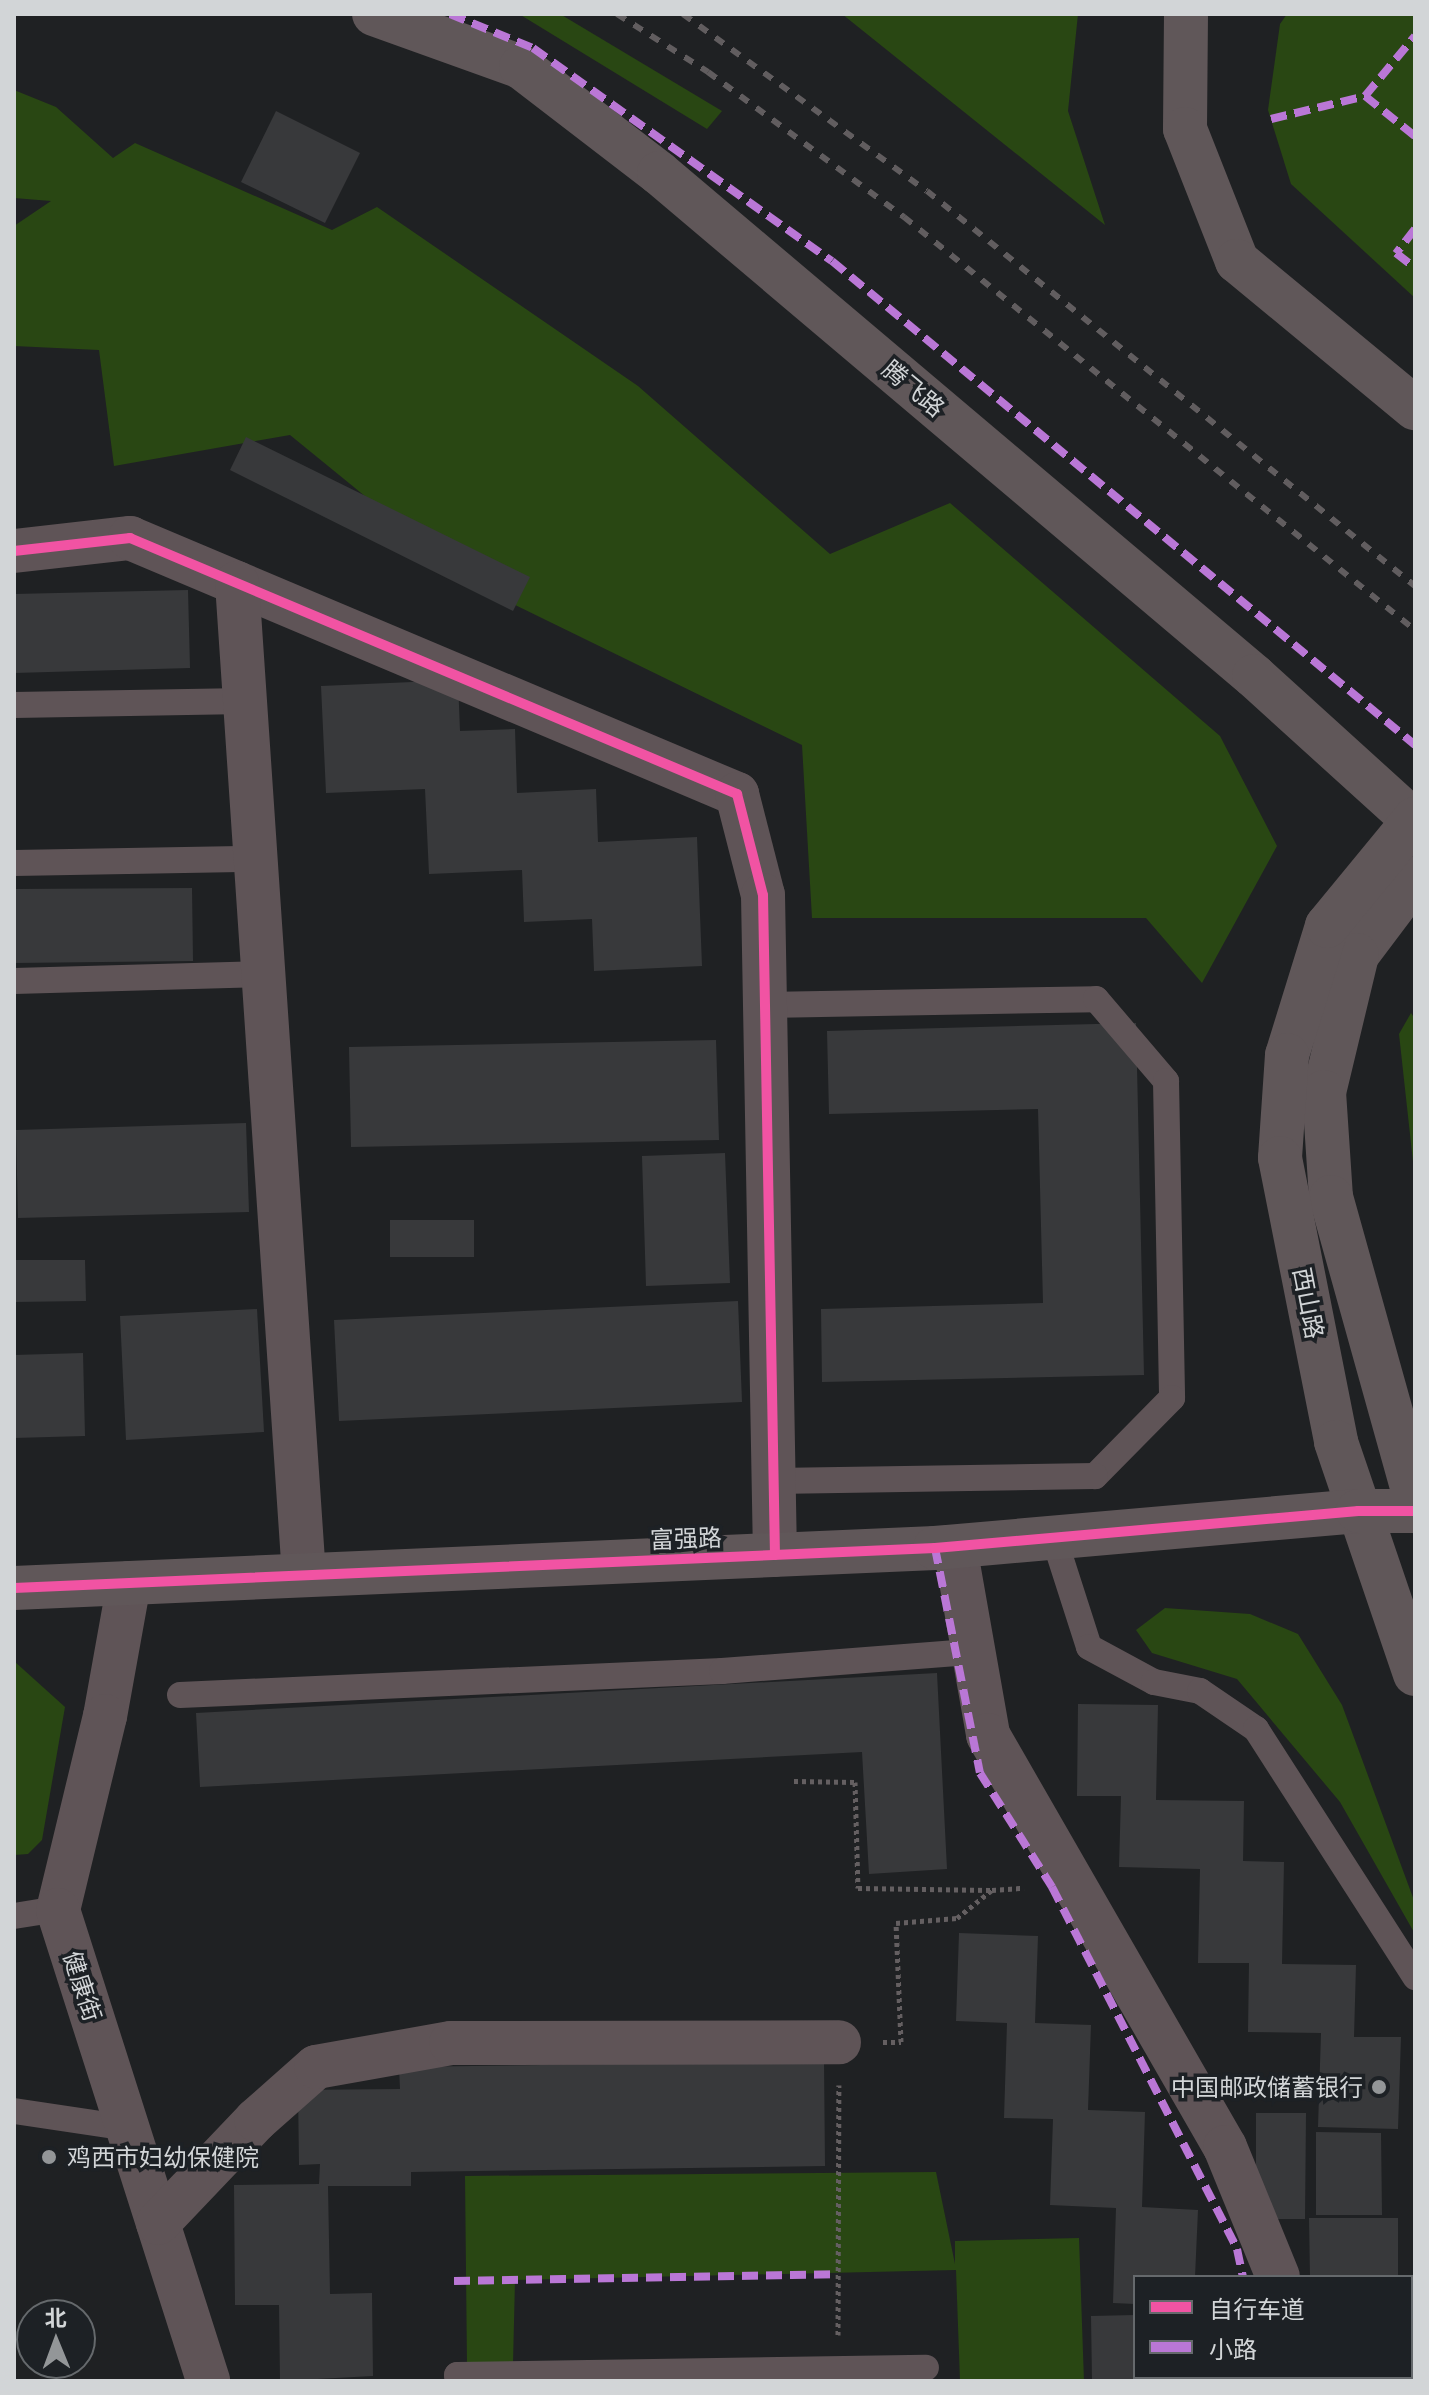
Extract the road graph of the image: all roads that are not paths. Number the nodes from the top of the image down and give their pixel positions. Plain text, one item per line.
1 (374, 14) edge
2 (1186, 14) edge
3 (1415, 408) edge
4 (14, 551) edge
5 (237, 583) junction
6 (245, 701) junction
7 (14, 705) edge
8 (1415, 820) edge
9 (255, 859) junction
10 (14, 863) edge
11 (1415, 878) edge
12 (1342, 941) junction
13 (263, 974) junction
14 (14, 981) edge
15 (765, 1005) junction
16 (774, 1481) junction
17 (1415, 1498) edge
18 (1358, 1511) junction
19 (1415, 1511) edge
20 (1054, 1538) junction
21 (955, 1547) junction
22 (775, 1555) junction
23 (304, 1575) junction
24 (129, 1583) junction
25 (14, 1588) edge
26 (956, 1653) dead end
27 (1415, 1674) edge
28 (180, 1695) dead end
29 (58, 1909) junction
30 (14, 1916) edge
31 (1415, 1977) edge
32 (839, 2042) road end
33 (14, 2111) edge
34 (128, 2128) junction
35 (158, 2223) junction
36 (1277, 2275) edge
37 (926, 2368) dead end
38 (208, 2381) edge
39 (458, 2381) edge

1 - 8 street, 腾飞路
2 - 3 street
4 - 5 street
5 - 6 street
5 - 15 street
6 - 7 lane
6 - 9 street
8 - 12 street, bridge
9 - 10 lane
9 - 13 street
11 - 12 street
12 - 17 street, 西山路
12 - 18 street, 西山路
13 - 14 lane
13 - 23 street
15 - 16 street
15 - 16 lane
16 - 22 street
18 - 19 street, 富强路
18 - 20 street, 富强路
18 - 27 street, 西山路
20 - 21 street, 富强路
20 - 31 lane
21 - 22 street, 富强路
21 - 36 street
22 - 23 street, 富强路
23 - 24 street, 富强路
24 - 25 street, 富强路
24 - 29 street
26 - 28 lane
29 - 30 lane
29 - 34 street, 健康街
32 - 35 street
33 - 34 lane
34 - 35 street, 健康街
35 - 38 street, 健康街
37 - 39 lane

